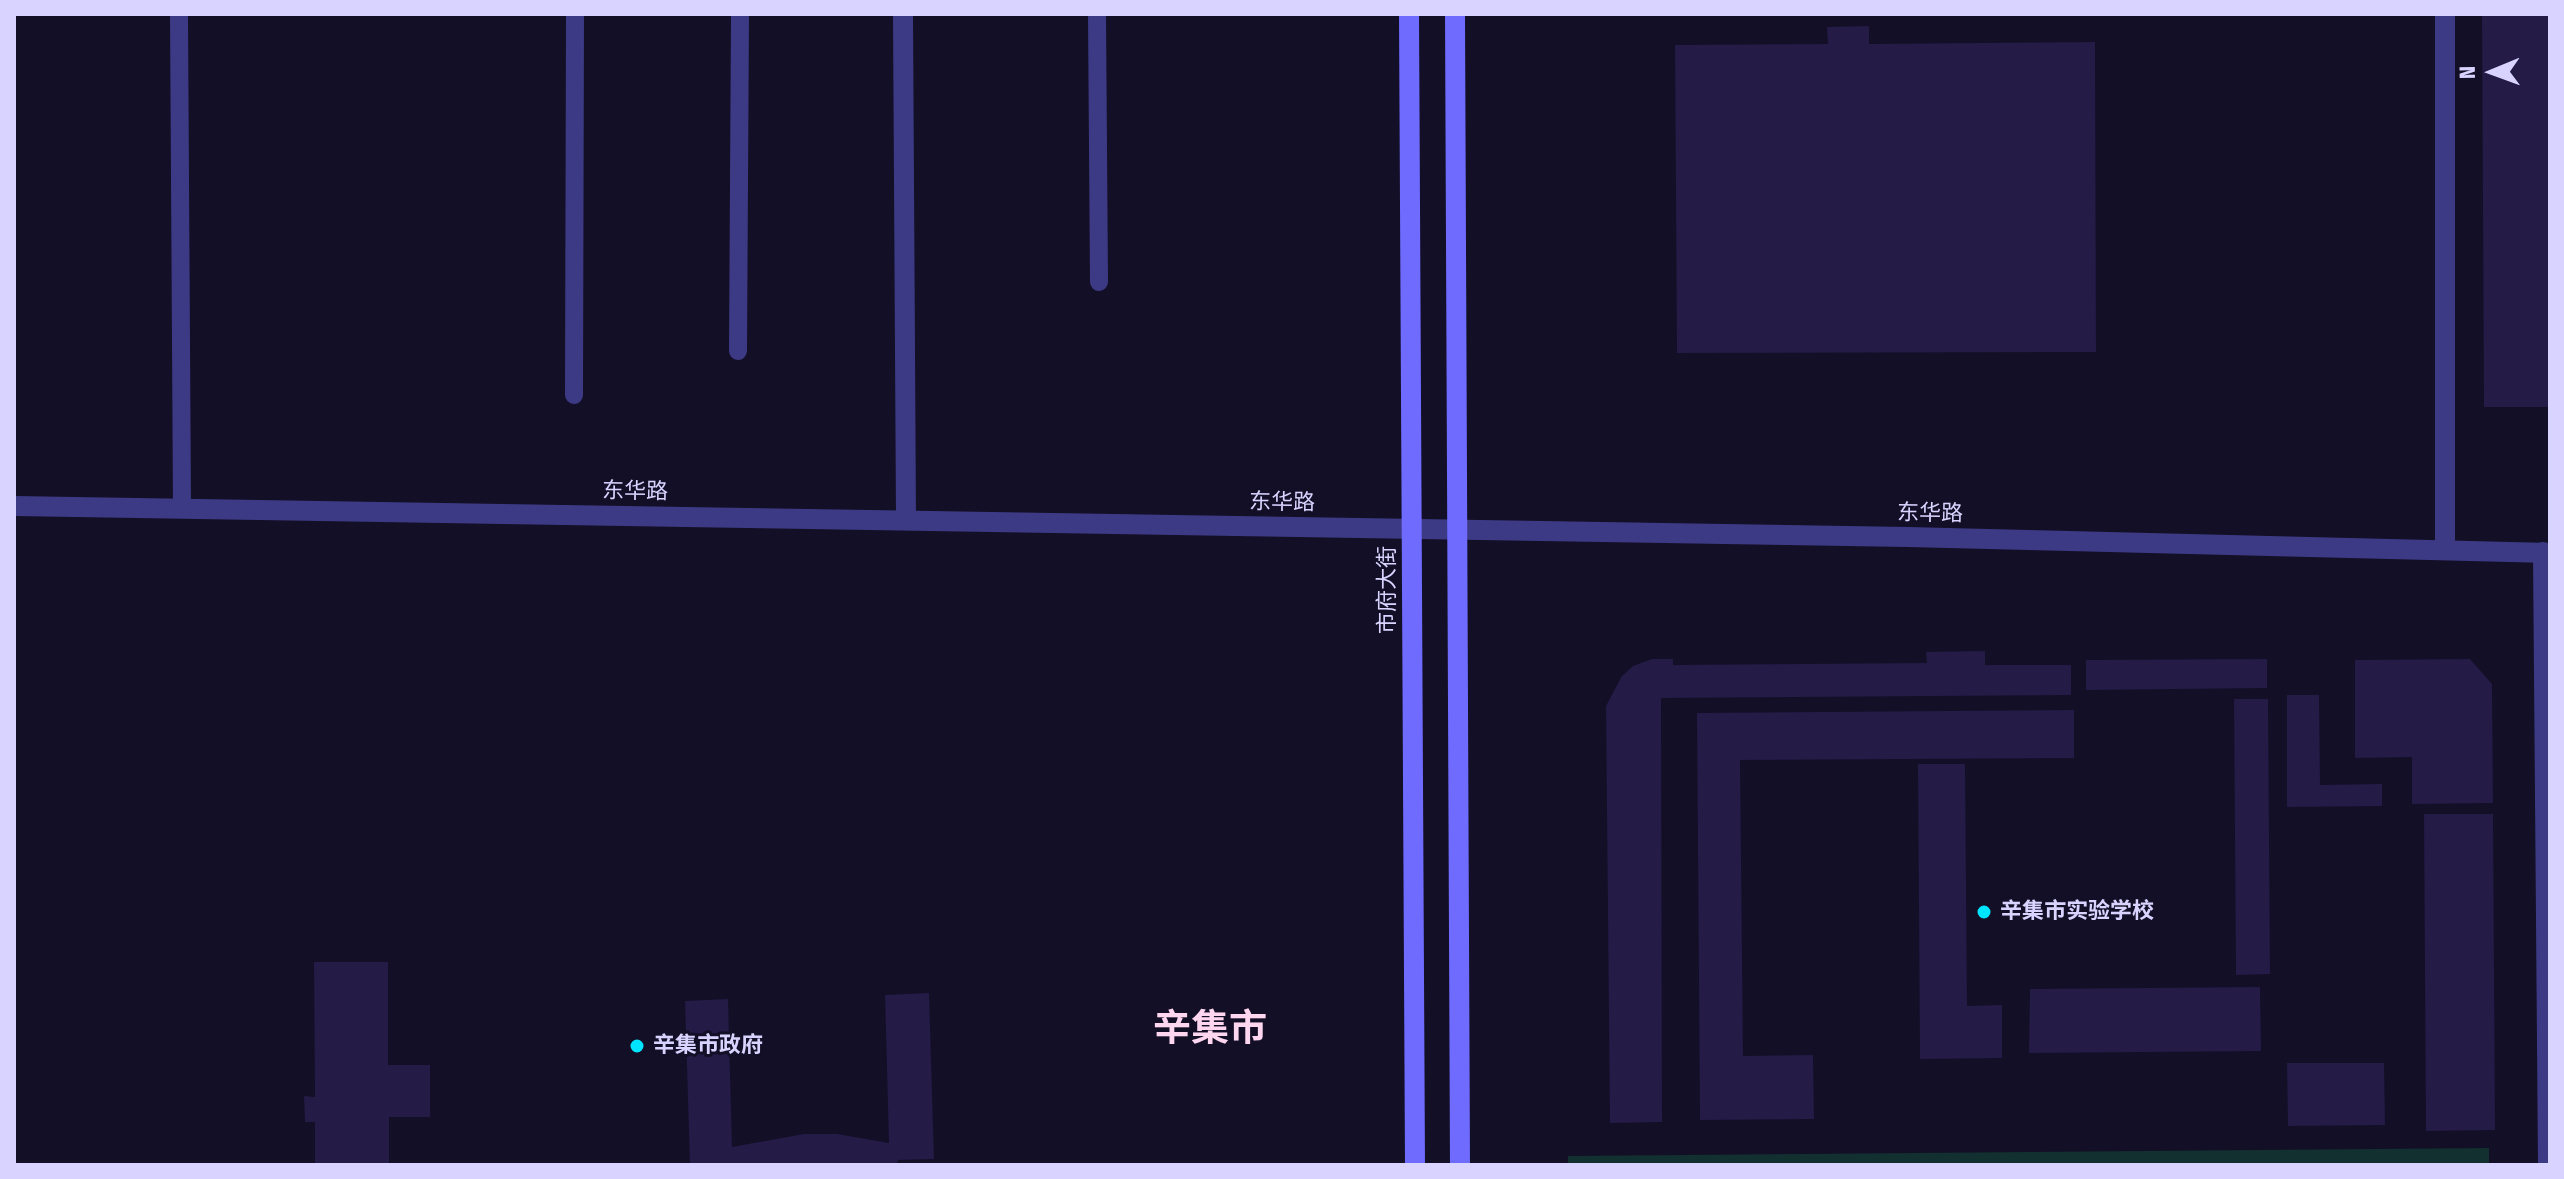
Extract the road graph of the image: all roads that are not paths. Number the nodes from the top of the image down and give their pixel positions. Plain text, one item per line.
1 (179, 14) edge
2 (575, 14) edge
3 (740, 14) edge
4 (903, 14) edge
5 (1097, 14) edge
6 (1409, 14) edge
7 (1455, 14) edge
8 (2445, 14) edge
9 (1099, 282) dead end
10 (738, 351) dead end
11 (574, 395) dead end
12 (14, 506) edge
13 (182, 508) junction
14 (906, 520) junction
15 (1412, 529) junction
16 (1458, 530) junction
17 (2445, 550) junction
18 (2546, 552) edge
19 (1415, 1165) edge
20 (1460, 1165) edge
21 (2548, 1165) edge

1 - 13 lane
2 - 11 lane
3 - 10 lane
4 - 14 street
5 - 9 lane
6 - 15 main road, 市府大街
7 - 16 main road
8 - 17 street
12 - 13 street, 东华路
13 - 14 street, 东华路
14 - 15 street, 东华路
15 - 16 street, 东华路
15 - 19 main road, 市府大街
16 - 17 street, 东华路
16 - 20 main road
17 - 18 street, 东华路
18 - 21 street

